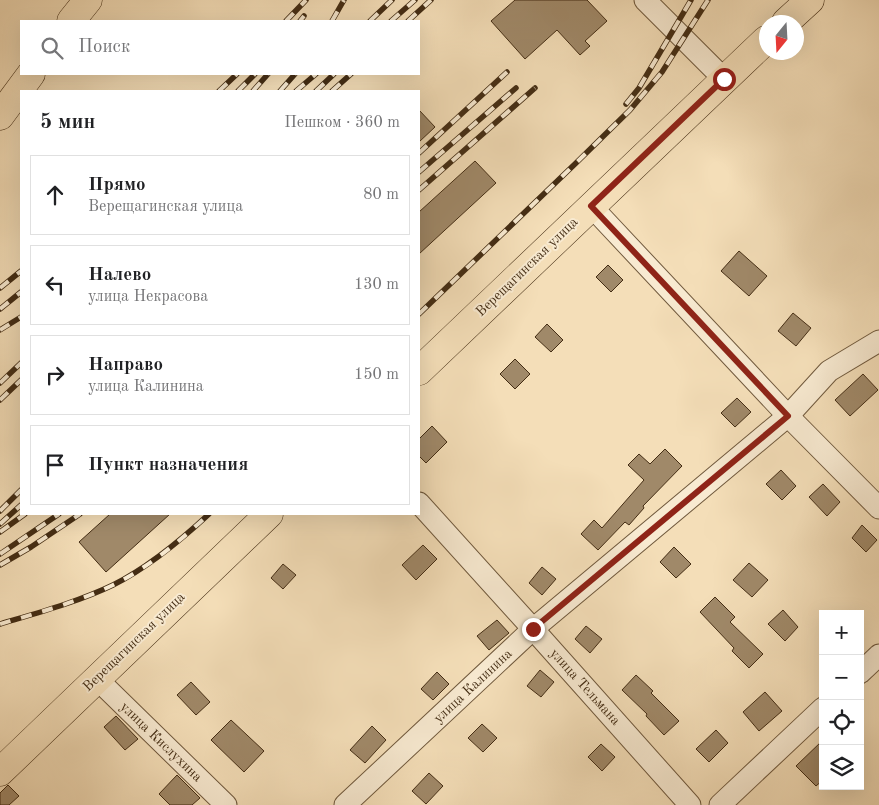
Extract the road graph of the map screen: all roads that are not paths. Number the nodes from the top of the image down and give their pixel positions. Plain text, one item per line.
1 (88, 0) edge
2 (645, 0) edge
3 (810, 0) edge
4 (794, 15) edge
5 (72, 20) edge
6 (759, 46) edge
7 (30, 75) edge
8 (724, 79) junction
9 (0, 116) edge
10 (591, 206) junction
11 (879, 341) edge
12 (420, 370) edge
13 (788, 416) junction
14 (420, 504) edge
15 (879, 508) edge
16 (268, 515) edge
17 (533, 629) junction
18 (879, 655) edge
19 (864, 669) edge
20 (96, 678) junction
21 (819, 712) edge
22 (0, 772) edge
23 (226, 805) edge
24 (345, 805) edge
25 (690, 805) edge
26 (720, 805) edge

1 - 5 main road
2 - 8 street
3 - 4 main road
6 - 8 main road, Верещагинская улица
7 - 9 main road
8 - 10 main road, Верещагинская улица
10 - 12 main road, Верещагинская улица
10 - 13 street
11 - 13 street, улица Калинина
13 - 15 street
13 - 17 street, улица Калинина
14 - 17 street, улица Тельмана
16 - 20 main road, Верещагинская улица
17 - 24 street, улица Калинина
17 - 25 street, улица Тельмана
18 - 19 street
20 - 22 main road, Верещагинская улица
20 - 23 street, улица Кислухина
21 - 26 street

